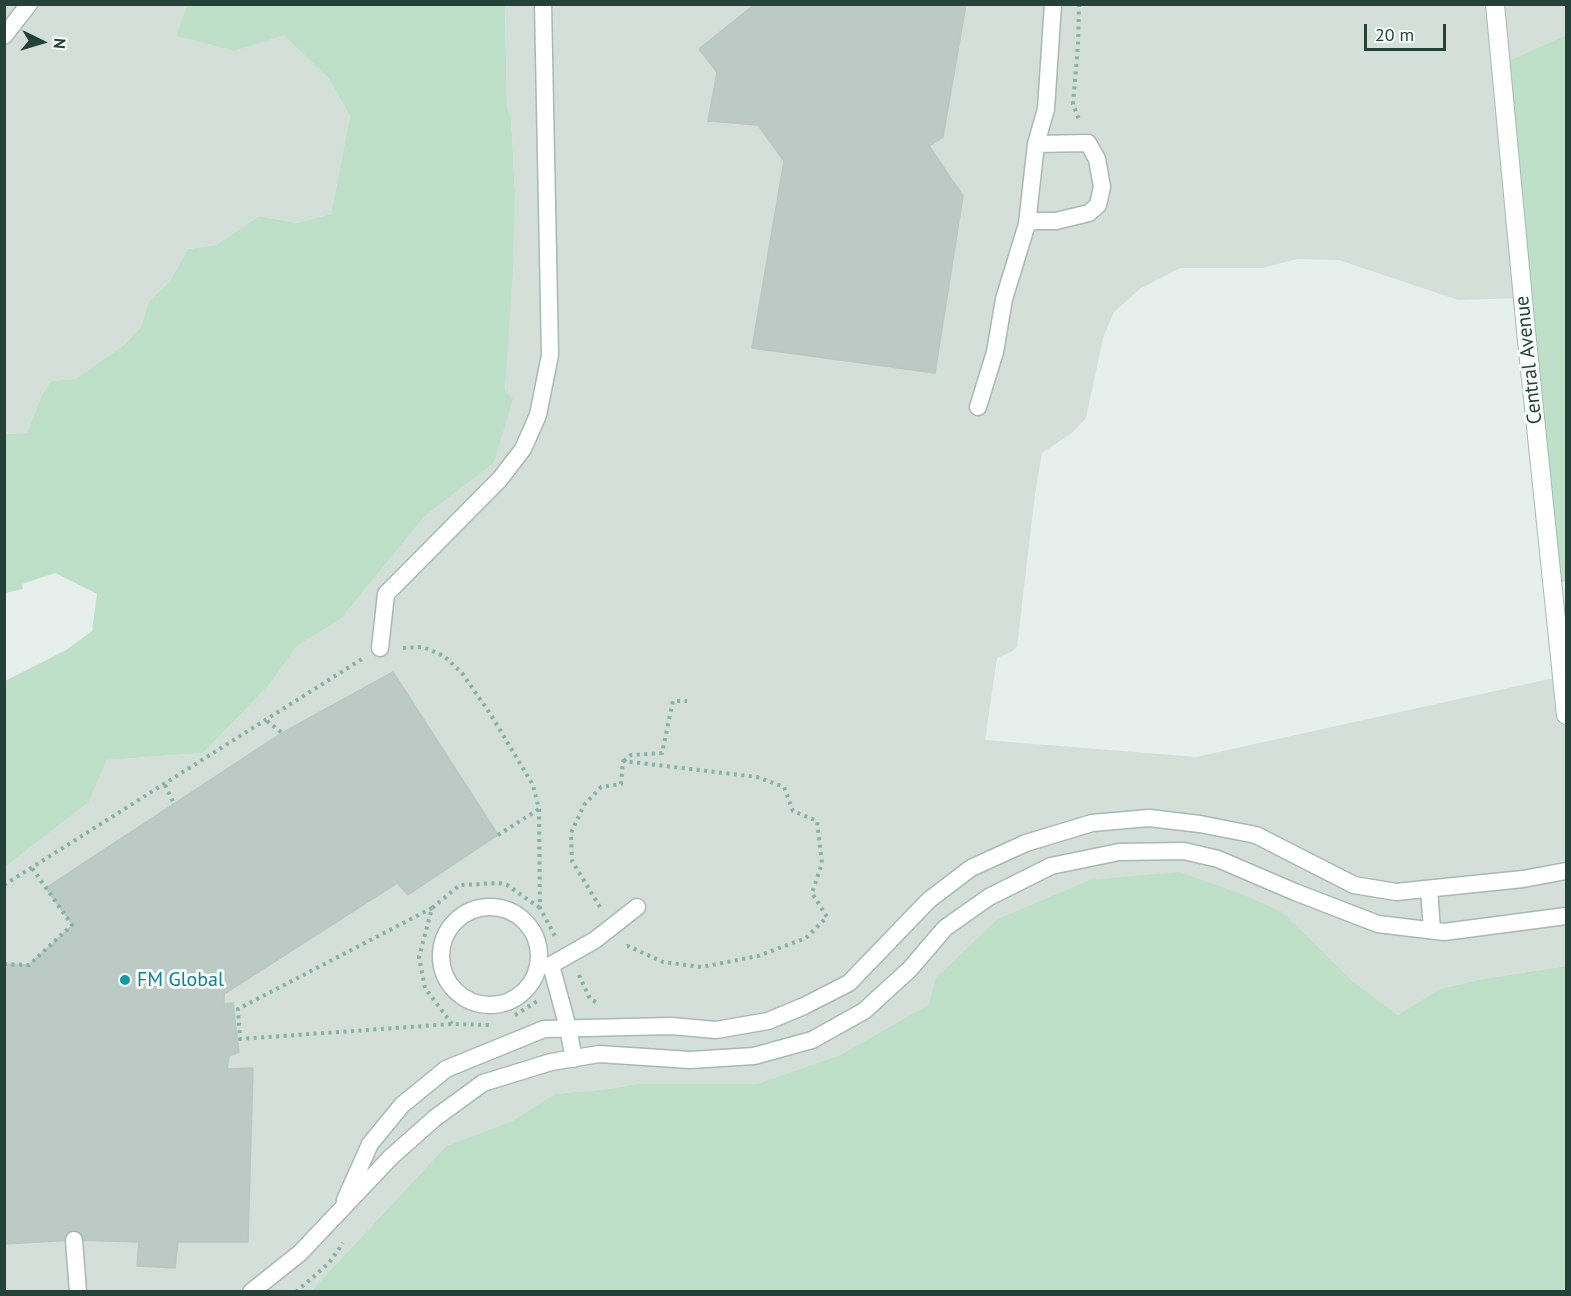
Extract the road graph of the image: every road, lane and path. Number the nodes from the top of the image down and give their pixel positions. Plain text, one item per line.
1 (29, 4) edge
2 (543, 4) edge
3 (1053, 4) edge
4 (1080, 4) edge
5 (1495, 4) edge
6 (4, 36) edge
7 (1081, 123) dead end
8 (1036, 144) junction
9 (1027, 224) junction
10 (978, 407) dead end
11 (1562, 632) edge
12 (380, 648) junction
13 (687, 701) dead end
14 (1566, 715) edge
15 (267, 721) junction
16 (282, 734) dead end
17 (623, 761) junction
18 (165, 785) junction
19 (174, 804) dead end
20 (539, 809) junction
21 (498, 835) dead end
22 (32, 868) junction
23 (1566, 871) edge
24 (4, 885) edge
25 (1429, 889) junction
26 (637, 907) dead end
27 (432, 908) junction
28 (540, 908) junction
29 (592, 915) dead end
30 (1566, 916) edge
31 (1432, 930) junction
32 (566, 934) dead end
33 (619, 950) dead end
34 (551, 962) junction
35 (4, 964) edge
36 (587, 970) dead end
37 (579, 976) junction
38 (558, 989) junction
39 (510, 1017) dead end
40 (452, 1024) junction
41 (491, 1025) dead end
42 (612, 1026) junction
43 (568, 1028) junction
44 (574, 1059) junction
45 (340, 1212) junction
46 (350, 1234) dead end
47 (74, 1240) dead end
48 (78, 1292) edge
49 (251, 1292) edge
50 (296, 1292) edge

1 - 6 lane
2 - 12 lane
3 - 8 lane
4 - 7 path
5 - 11 main road, Central Avenue
8 - 9 lane
8 - 9 lane
9 - 10 lane
11 - 14 main road, Central Avenue
12 - 15 path
12 - 20 path
13 - 17 path
15 - 16 path
15 - 18 path
17 - 29 path
17 - 33 path
18 - 19 path
18 - 22 path
20 - 21 path
20 - 28 path
22 - 24 path
22 - 35 path
23 - 25 lane
25 - 31 lane
25 - 42 lane
26 - 34 lane
27 - 28 path
27 - 40 path
27 - 40 path
28 - 32 path
30 - 31 lane
31 - 44 lane
34 - 34 lane
34 - 37 path
34 - 38 lane
36 - 37 path
37 - 38 path
37 - 42 path
38 - 39 path
38 - 43 lane
40 - 41 path
42 - 43 lane
43 - 44 lane
43 - 45 lane
44 - 45 lane
45 - 49 lane
46 - 50 path
47 - 48 lane

